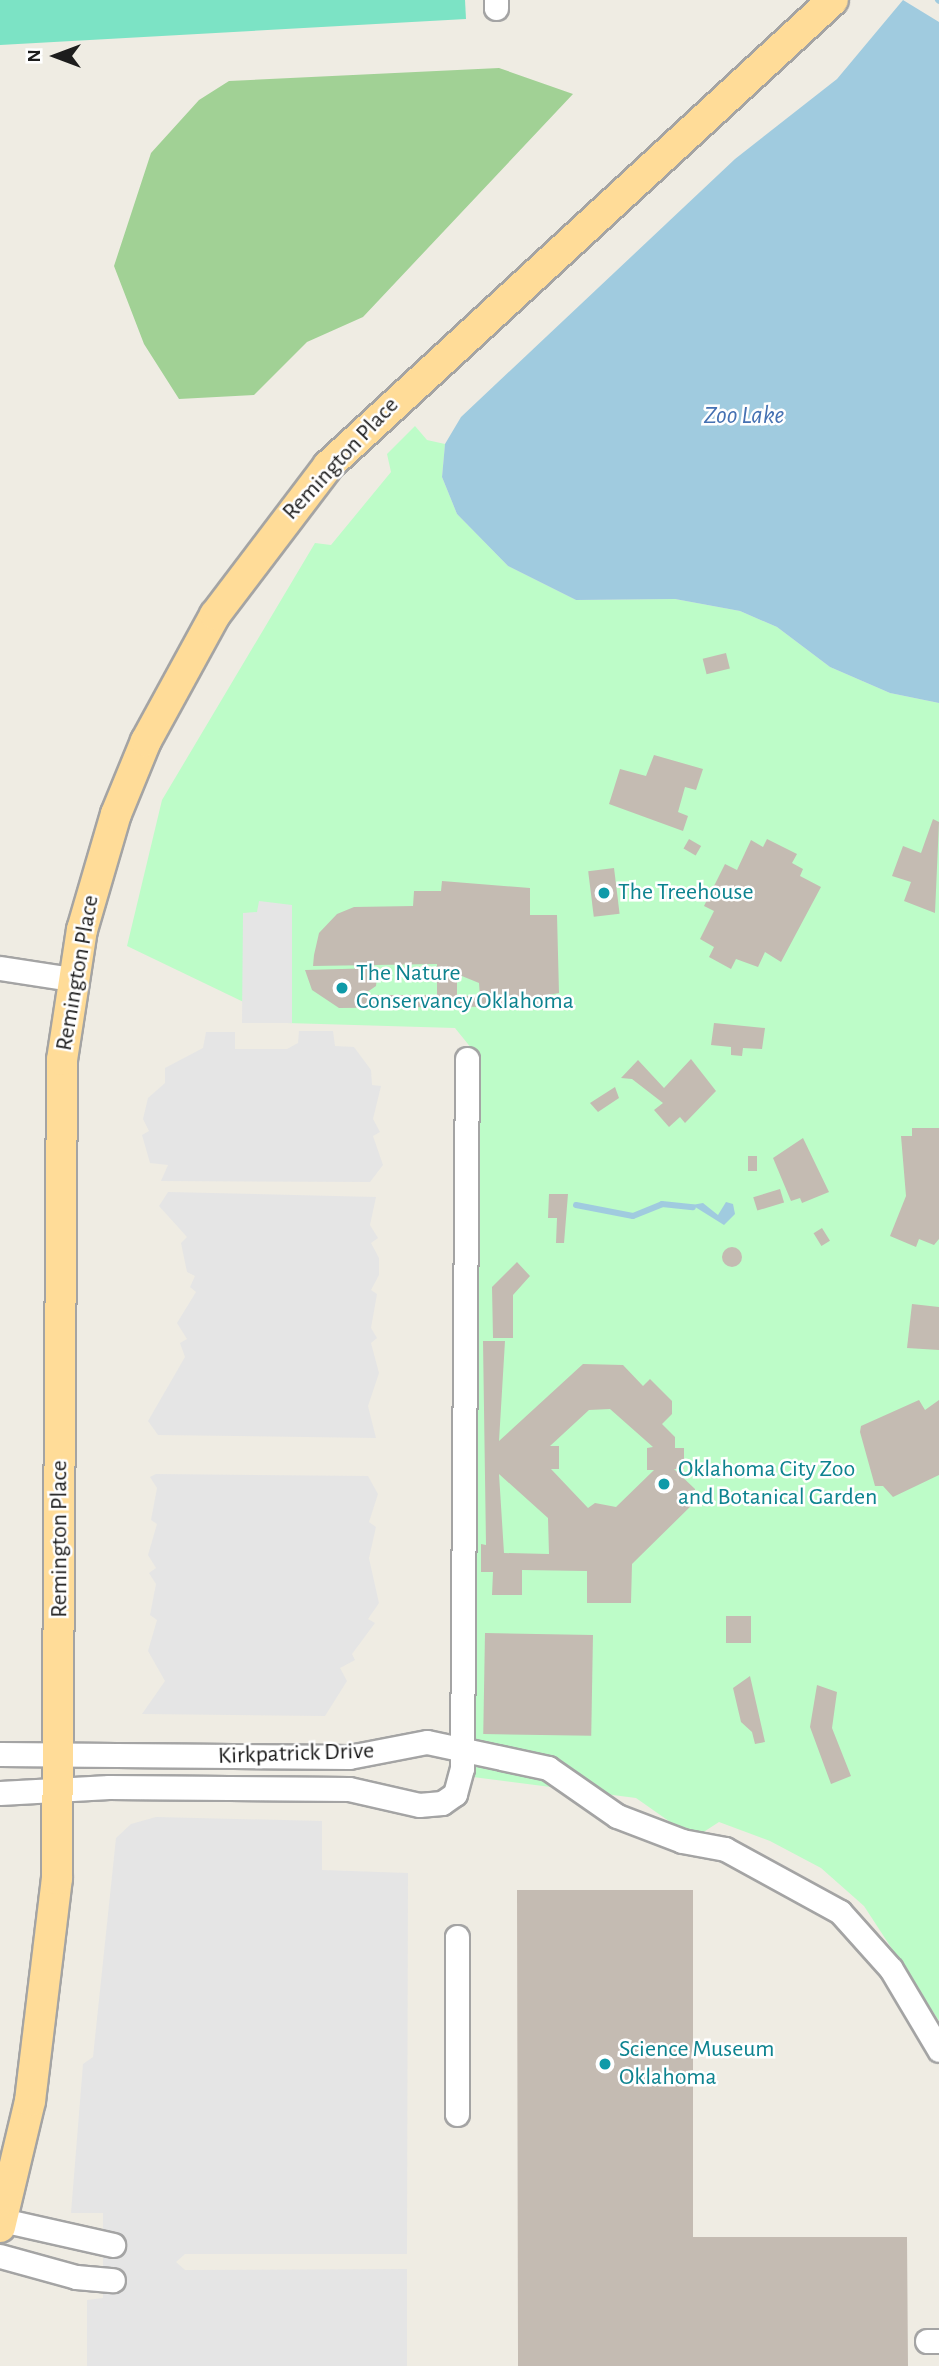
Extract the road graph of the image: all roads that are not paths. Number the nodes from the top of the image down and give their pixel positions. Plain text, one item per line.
1 (832, 0) edge
2 (0, 968) edge
3 (72, 979) junction
4 (467, 1059) dead end
5 (461, 1750) junction
6 (0, 1754) edge
7 (61, 1755) junction
8 (60, 1790) junction
9 (0, 1793) edge
10 (457, 1937) dead end
11 (939, 2050) edge
12 (457, 2114) dead end
13 (1, 2224) edge
14 (113, 2245) dead end
15 (0, 2256) edge
16 (113, 2280) dead end

1 - 3 main road, Remington Place
2 - 3 street
3 - 7 main road, Remington Place
4 - 5 street
5 - 7 street, Kirkpatrick Drive
5 - 8 street, Kirkpatrick Drive
5 - 11 street
6 - 7 street, Kirkpatrick Drive
7 - 8 main road, Remington Place
8 - 9 street
8 - 13 main road, Remington Place
10 - 12 street
13 - 14 street
15 - 16 street

